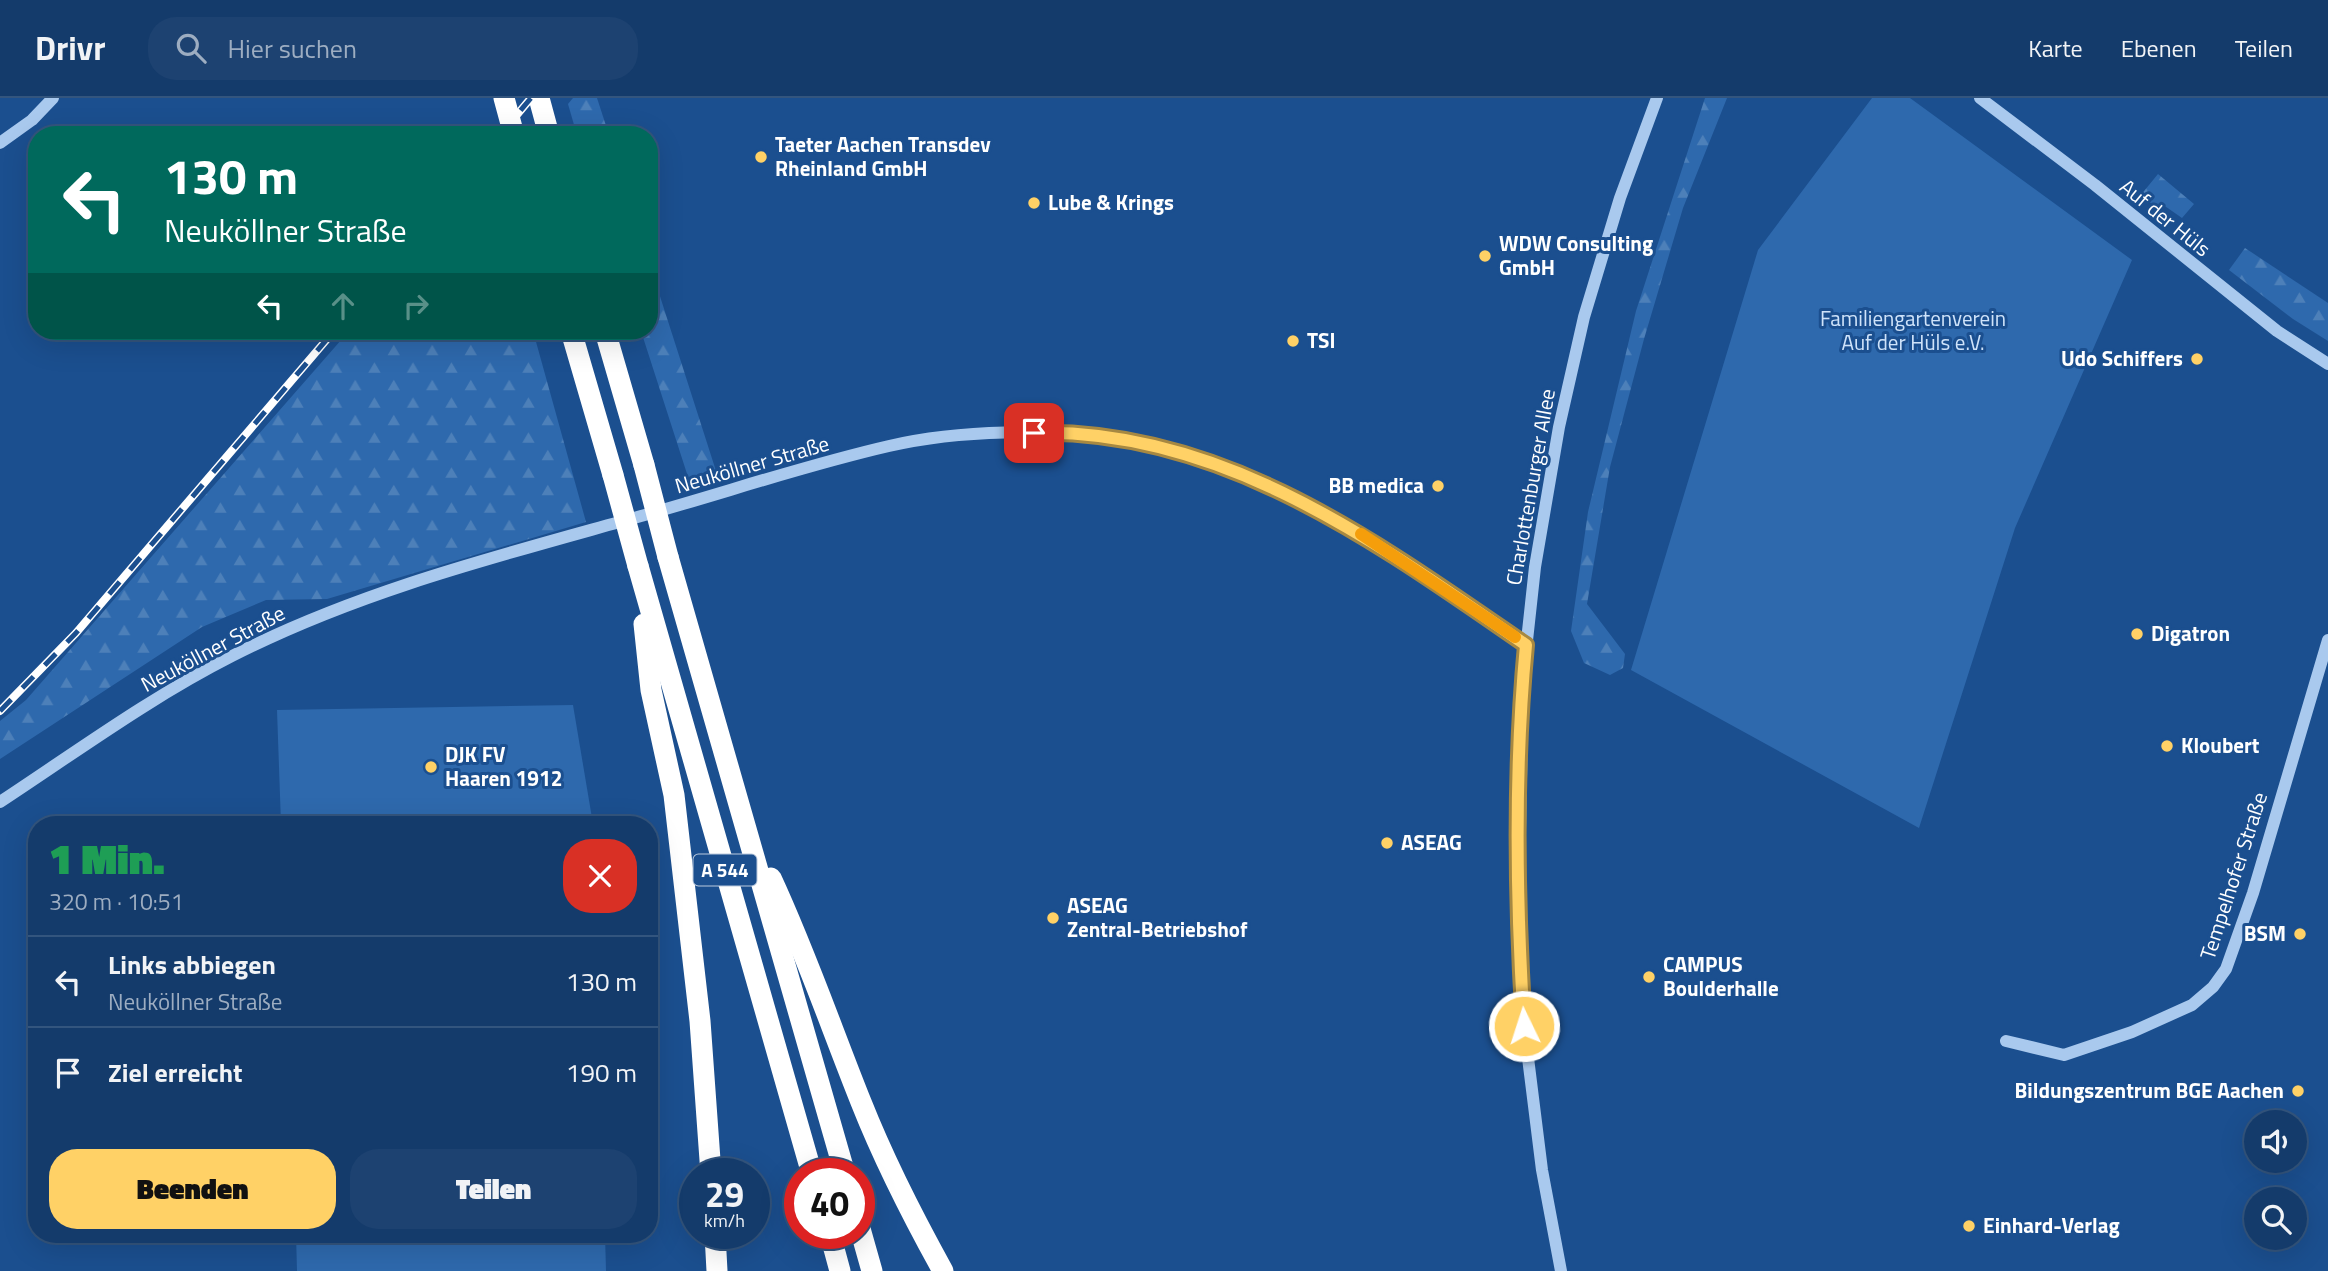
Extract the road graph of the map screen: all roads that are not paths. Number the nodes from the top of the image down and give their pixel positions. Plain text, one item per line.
1 (53, 98) edge
2 (504, 98) edge
3 (538, 98) edge
4 (1657, 98) edge
5 (1980, 98) edge
6 (512, 126) edge
7 (546, 126) edge
8 (0, 143) edge
9 (574, 340) edge
10 (608, 340) edge
11 (2328, 364) edge
12 (638, 566) junction
13 (2328, 640) edge
14 (1526, 645) junction
15 (0, 802) edge
16 (743, 819) junction
17 (2006, 1041) dead end
18 (710, 1158) edge
19 (808, 1158) edge
20 (840, 1158) edge
21 (716, 1249) edge
22 (834, 1249) edge
23 (866, 1249) edge
24 (717, 1271) edge
25 (840, 1271) edge
26 (872, 1271) edge
27 (943, 1271) edge
28 (1561, 1271) edge

1 - 8 street
2 - 6 highway, bridge
3 - 7 highway
4 - 14 street, Charlottenburger Allee
5 - 11 street, Auf der Hüls
9 - 12 highway, A 544, bridge
10 - 16 highway, A 544, bridge
12 - 18 highway
12 - 19 highway, A 544
13 - 17 street, Tempelhofer Straße
14 - 15 street, Neuköllner Straße
14 - 28 street, Charlottenburger Allee
16 - 20 highway, A 544
16 - 27 highway
21 - 24 highway
22 - 25 highway
23 - 26 highway

